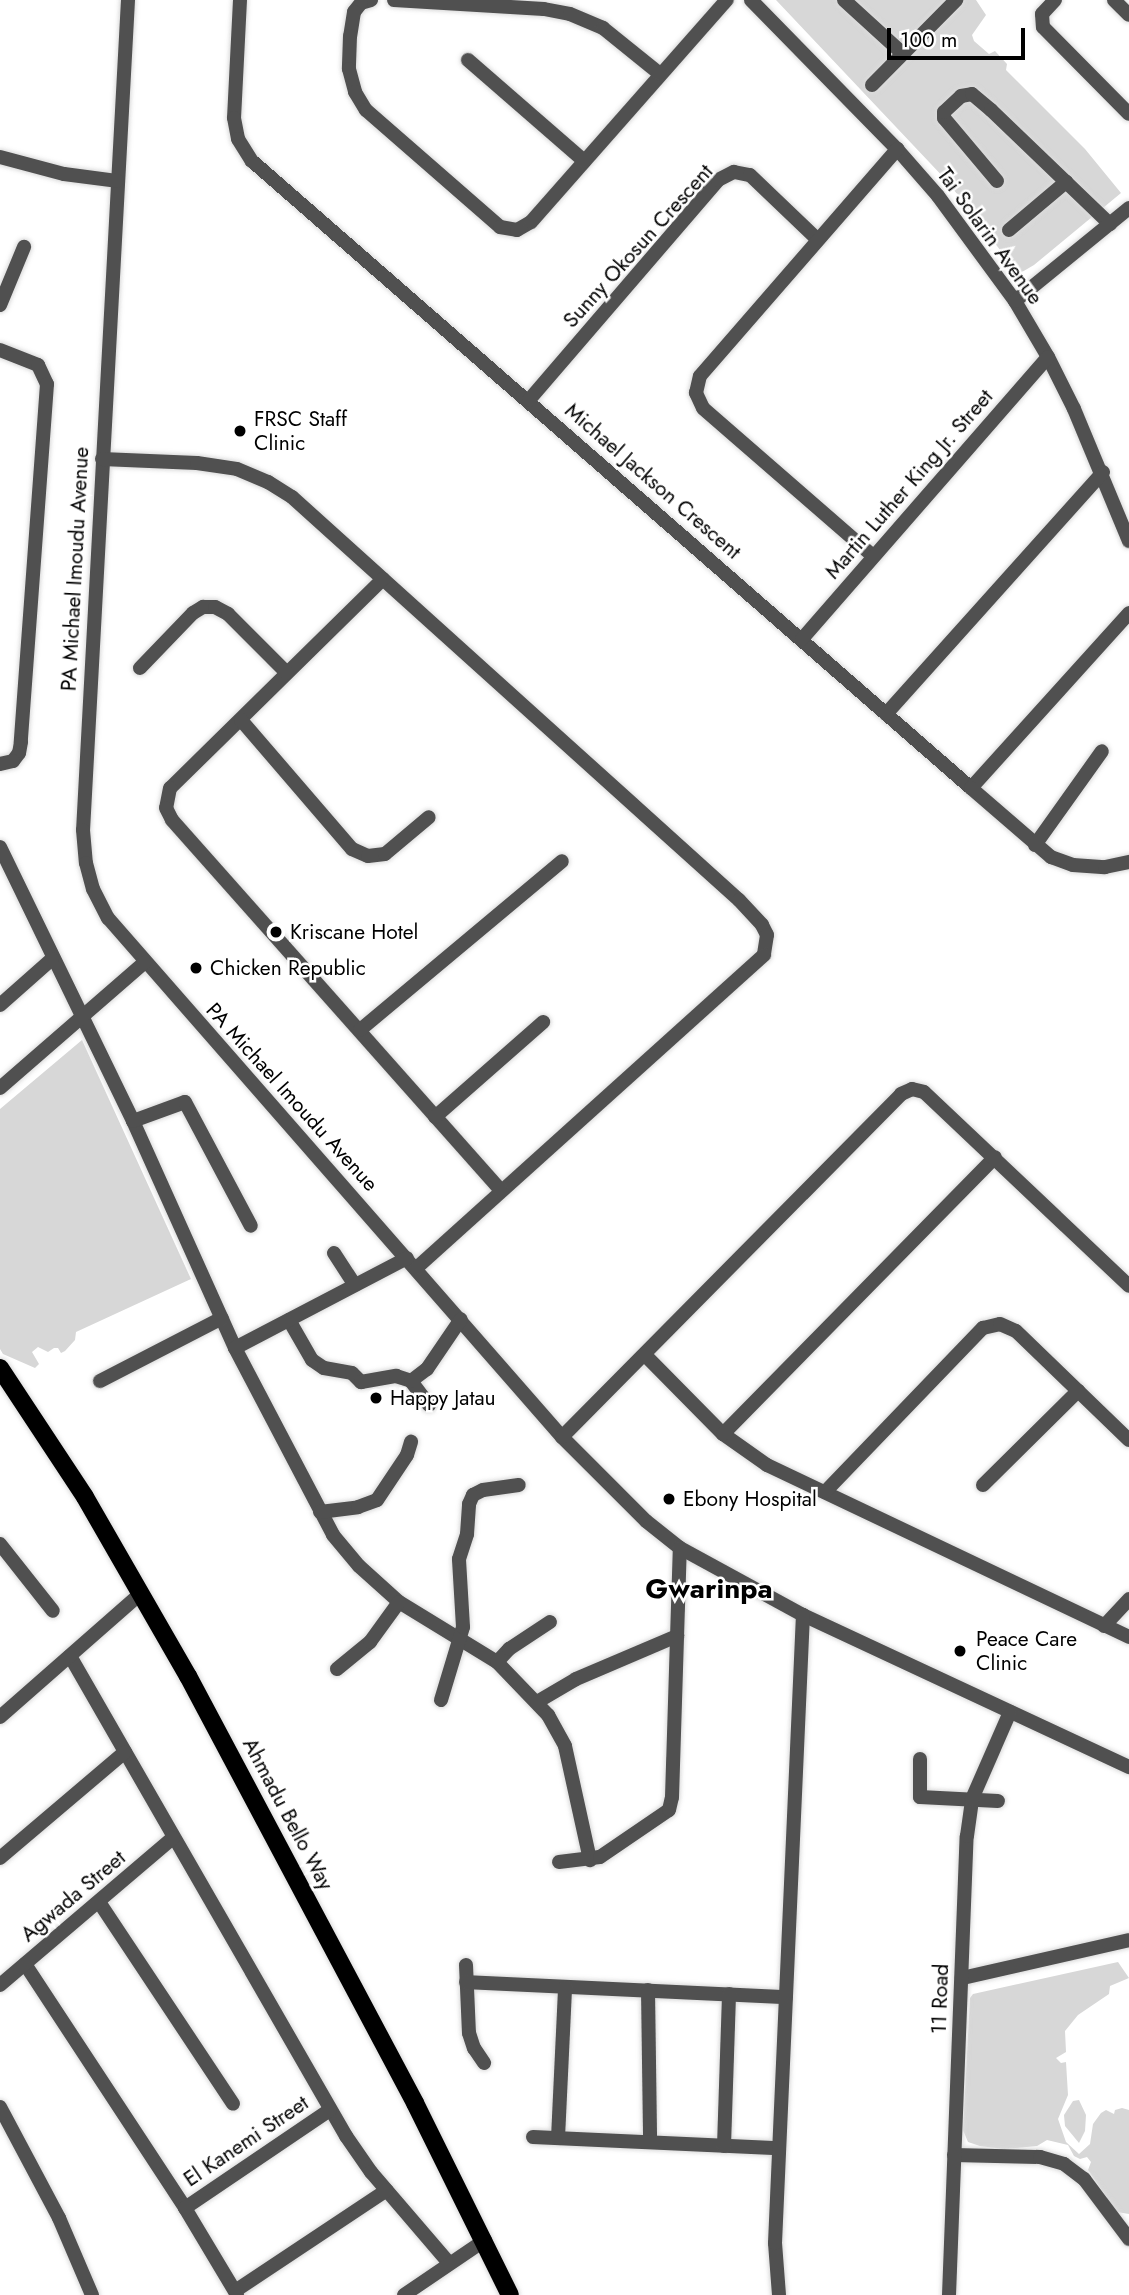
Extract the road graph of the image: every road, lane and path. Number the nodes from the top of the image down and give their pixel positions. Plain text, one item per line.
1 (128, 0) edge
2 (240, 0) edge
3 (371, 0) edge
4 (394, 0) edge
5 (727, 0) edge
6 (751, 0) edge
7 (845, 0) edge
8 (1055, 0) edge
9 (1114, 0) edge
10 (951, 2) edge
11 (1129, 15) edge
12 (902, 53) junction
13 (468, 60) dead end
14 (660, 74) junction
15 (872, 85) dead end
16 (1129, 114) edge
17 (897, 149) junction
18 (0, 157) edge
19 (584, 161) junction
20 (117, 181) junction
21 (997, 181) dead end
22 (1066, 182) junction
23 (1129, 208) edge
24 (1110, 224) junction
25 (1009, 230) dead end
26 (817, 239) junction
27 (24, 247) dead end
28 (4, 281) edge
29 (1015, 300) junction
30 (0, 305) edge
31 (0, 350) edge
32 (1048, 357) junction
33 (529, 400) junction
34 (102, 459) junction
35 (1103, 472) junction
36 (1129, 541) edge
37 (873, 556) junction
38 (383, 579) junction
39 (1129, 613) edge
40 (802, 639) junction
41 (140, 668) dead end
42 (287, 673) junction
43 (886, 714) junction
44 (241, 720) junction
45 (1102, 751) dead end
46 (0, 764) edge
47 (971, 788) junction
48 (429, 817) dead end
49 (1035, 845) junction
50 (0, 847) edge
51 (562, 861) dead end
52 (1129, 862) edge
53 (52, 959) junction
54 (144, 962) junction
55 (0, 1005) edge
56 (82, 1015) junction
57 (543, 1022) dead end
58 (360, 1030) junction
59 (0, 1088) edge
60 (435, 1117) junction
61 (133, 1121) junction
62 (995, 1157) junction
63 (500, 1189) junction
64 (251, 1226) dead end
65 (334, 1253) dead end
66 (412, 1263) junction
67 (355, 1285) junction
68 (1129, 1286) edge
69 (222, 1318) junction
70 (461, 1319) junction
71 (289, 1320) junction
72 (235, 1348) junction
73 (645, 1354) junction
74 (0, 1368) edge
75 (100, 1381) dead end
76 (411, 1381) junction
77 (1078, 1391) junction
78 (429, 1405) dead end
79 (723, 1434) junction
80 (562, 1437) junction
81 (1129, 1440) edge
82 (411, 1442) dead end
83 (519, 1485) dead end
84 (983, 1485) dead end
85 (825, 1492) junction
86 (320, 1512) junction
87 (680, 1548) junction
88 (2, 1550) edge
89 (141, 1593) junction
90 (1129, 1600) edge
91 (399, 1602) junction
92 (53, 1611) dead end
93 (803, 1615) junction
94 (550, 1622) dead end
95 (1104, 1626) junction
96 (677, 1636) junction
97 (1129, 1637) edge
98 (461, 1641) junction
99 (70, 1656) junction
100 (497, 1662) junction
101 (337, 1669) dead end
102 (441, 1699) dead end
103 (537, 1702) junction
104 (1010, 1712) junction
105 (0, 1717) edge
106 (125, 1752) junction
107 (920, 1759) dead end
108 (1129, 1768) edge
109 (972, 1800) junction
110 (999, 1801) dead end
111 (173, 1838) junction
112 (0, 1858) edge
113 (590, 1860) junction
114 (559, 1862) dead end
115 (99, 1902) junction
116 (1129, 1940) edge
117 (25, 1964) junction
118 (466, 1965) dead end
119 (962, 1978) junction
120 (466, 1982) junction
121 (0, 1984) edge
122 (565, 1987) junction
123 (648, 1990) junction
124 (729, 1994) junction
125 (786, 1997) junction
126 (484, 2063) dead end
127 (233, 2104) dead end
128 (0, 2107) edge
129 (330, 2110) junction
130 (533, 2137) dead end
131 (558, 2138) junction
132 (650, 2142) junction
133 (724, 2146) junction
134 (779, 2148) junction
135 (954, 2155) junction
136 (387, 2190) junction
137 (185, 2208) junction
138 (1127, 2232) edge
139 (485, 2240) junction
140 (449, 2263) junction
141 (236, 2293) edge
142 (92, 2295) edge
143 (404, 2295) edge
144 (510, 2295) edge
145 (779, 2295) edge
146 (949, 2295) edge

1 - 20 street, PA Michael Imoudu Avenue
2 - 33 street, Michael Jackson Crescent
3 - 19 street
4 - 14 street
5 - 14 street
6 - 17 street, Tai Solarin Avenue
7 - 12 street
8 - 16 street
9 - 11 street
10 - 12 street
12 - 15 street
13 - 19 street
14 - 19 street
17 - 26 street
17 - 29 street, Tai Solarin Avenue
18 - 20 street
20 - 34 street, PA Michael Imoudu Avenue
21 - 22 street
22 - 24 street
22 - 25 street
23 - 24 street
24 - 29 street
26 - 33 street, Sunny Okosun Crescent
26 - 37 street
27 - 28 street
28 - 30 street
29 - 32 street, Tai Solarin Avenue
31 - 46 street
32 - 35 street, Tai Solarin Avenue
32 - 37 street, Martin Luther King Jr. Street
33 - 40 street, Michael Jackson Crescent
34 - 38 street
34 - 54 street, PA Michael Imoudu Avenue
35 - 36 street, Tai Solarin Avenue
35 - 43 street
37 - 40 street, Martin Luther King Jr. Street
38 - 42 street
38 - 63 street
39 - 47 street
40 - 43 street, Michael Jackson Crescent
41 - 42 street
42 - 44 street
43 - 47 street, Michael Jackson Crescent
44 - 48 street
44 - 58 street
45 - 49 street
47 - 49 street, Michael Jackson Crescent
49 - 52 street, Michael Jackson Crescent
50 - 53 street
51 - 58 street
53 - 55 street
53 - 56 street
54 - 56 street
54 - 66 street, PA Michael Imoudu Avenue
56 - 59 street
56 - 61 street
57 - 60 street
58 - 60 street
60 - 63 street
61 - 64 street
61 - 69 street
62 - 68 street
62 - 73 street
62 - 79 street
63 - 66 street
65 - 67 street
66 - 67 street
66 - 70 street, PA Michael Imoudu Avenue
67 - 71 street
69 - 72 street
69 - 75 street
70 - 76 street
70 - 80 street, PA Michael Imoudu Avenue
71 - 72 street
71 - 76 street
72 - 86 street
73 - 79 street
73 - 80 street
74 - 89 main road, Ahmadu Bello Way
76 - 78 street
77 - 81 street
77 - 84 street
77 - 85 street
79 - 85 street
80 - 87 street, PA Michael Imoudu Avenue
82 - 86 street
83 - 98 street
85 - 95 street
86 - 91 street
87 - 93 street, PA Michael Imoudu Avenue
87 - 96 street
88 - 92 street
89 - 99 street
89 - 139 main road, Ahmadu Bello Way
90 - 95 street
91 - 98 street
91 - 101 street
93 - 104 street, PA Michael Imoudu Avenue
93 - 125 street
94 - 100 street
95 - 97 street
96 - 103 street
96 - 113 street
98 - 100 street
98 - 102 street
99 - 105 street
99 - 106 street
100 - 103 street
103 - 113 street
104 - 108 street, PA Michael Imoudu Avenue
104 - 109 street, 11 Road
106 - 111 street
106 - 112 street
107 - 109 street
109 - 110 street
109 - 119 street, 11 Road
111 - 115 street, Agwada Street
111 - 129 street
113 - 114 street
115 - 117 street, Agwada Street
115 - 127 street
116 - 119 street
117 - 121 street, Agwada Street
117 - 137 street
118 - 120 street
119 - 135 street, 11 Road
120 - 122 street
120 - 126 street
122 - 123 street
122 - 131 street
123 - 124 street
123 - 132 street
124 - 125 street
124 - 133 street
125 - 134 street
128 - 142 street
129 - 136 street
129 - 137 street, El Kanemi Street
130 - 131 street
131 - 132 street
132 - 133 street
133 - 134 street
134 - 145 street
135 - 138 street
135 - 146 street, 11 Road
136 - 140 street
136 - 141 street
137 - 141 street
139 - 140 street
139 - 144 main road, Ahmadu Bello Way
140 - 143 street

